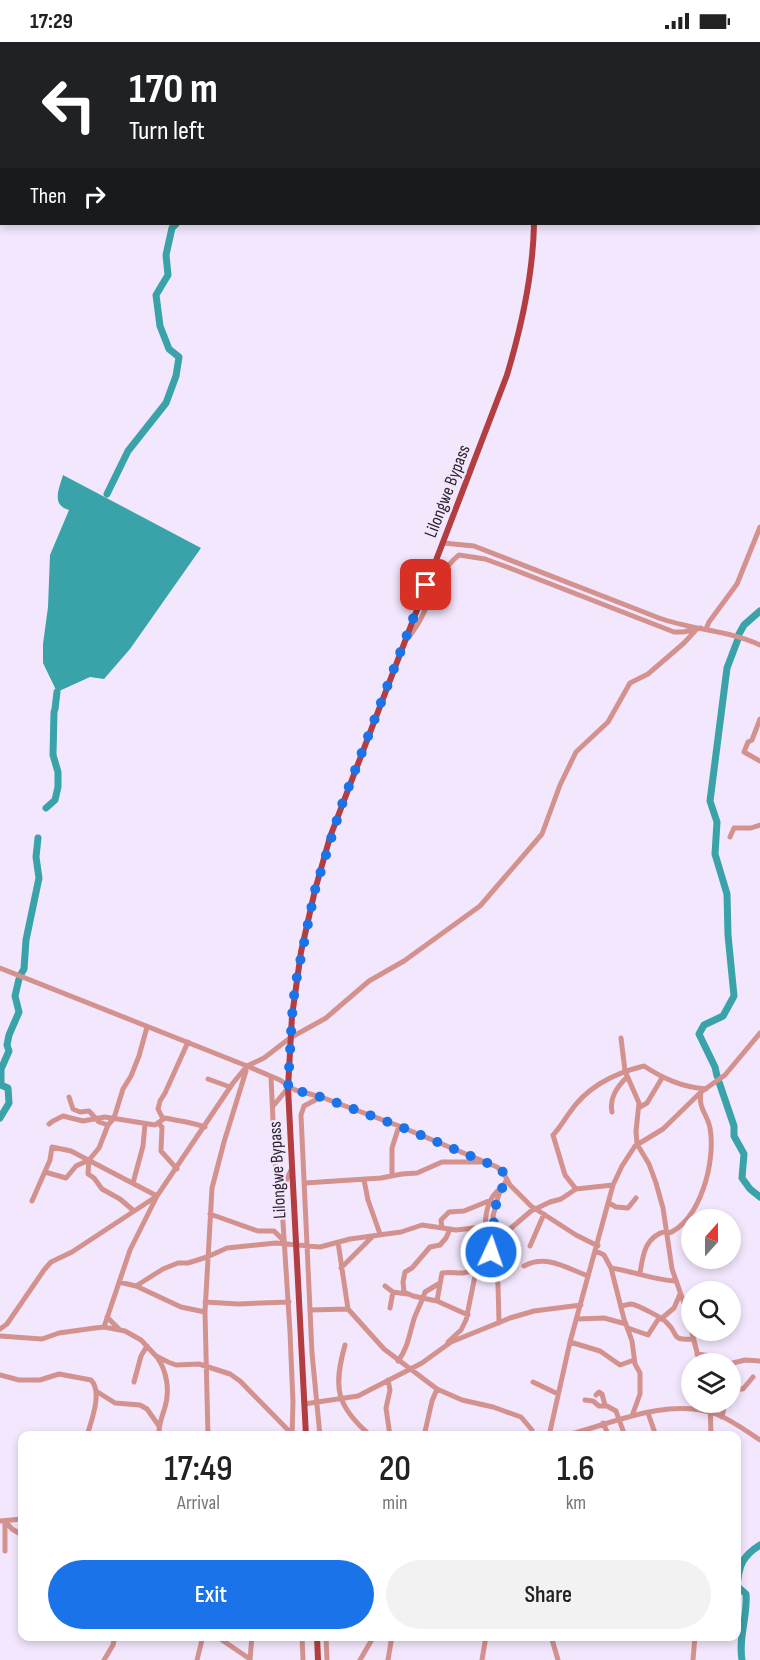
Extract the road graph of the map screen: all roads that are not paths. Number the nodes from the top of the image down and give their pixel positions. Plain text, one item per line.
1 (534, 225) edge
2 (760, 527) edge
3 (443, 543) junction
4 (700, 629) junction
5 (404, 642) junction
6 (760, 645) edge
7 (760, 719) edge
8 (758, 732) edge
9 (760, 760) edge
10 (760, 825) edge
11 (730, 837) dead end
12 (0, 968) edge
13 (147, 1027) junction
14 (760, 1033) edge
15 (290, 1038) junction
16 (621, 1038) dead end
17 (188, 1042) junction
18 (247, 1066) junction
19 (626, 1074) junction
20 (272, 1077) junction
21 (662, 1078) junction
22 (208, 1079) dead end
23 (230, 1087) junction
24 (288, 1088) junction
25 (703, 1090) junction
26 (69, 1097) dead end
27 (321, 1097) junction
28 (274, 1105) junction
29 (640, 1107) junction
30 (612, 1112) dead end
31 (114, 1118) junction
32 (96, 1119) junction
33 (161, 1121) junction
34 (49, 1124) dead end
35 (145, 1124) junction
36 (108, 1125) junction
37 (399, 1126) junction
38 (205, 1127) junction
39 (637, 1144) junction
40 (89, 1160) junction
41 (486, 1162) junction
42 (177, 1169) junction
43 (291, 1170) junction
44 (45, 1172) junction
45 (392, 1176) junction
46 (364, 1180) junction
47 (134, 1183) junction
48 (305, 1184) junction
49 (505, 1184) junction
50 (613, 1185) junction
51 (576, 1189) junction
52 (281, 1191) junction
53 (158, 1196) junction
54 (636, 1198) dead end
55 (491, 1200) junction
56 (32, 1201) dead end
57 (609, 1203) junction
58 (536, 1209) junction
59 (134, 1211) junction
60 (210, 1214) junction
61 (544, 1214) junction
62 (442, 1228) junction
63 (450, 1229) junction
64 (485, 1232) junction
65 (666, 1232) junction
66 (495, 1233) junction
67 (380, 1234) junction
68 (373, 1236) junction
69 (338, 1242) junction
70 (284, 1243) junction
71 (295, 1244) junction
72 (309, 1245) junction
73 (530, 1246) dead end
74 (597, 1249) junction
75 (491, 1252) junction
76 (207, 1257) junction
77 (524, 1266) dead end
78 (341, 1268) junction
79 (610, 1268) junction
80 (473, 1270) junction
81 (640, 1273) junction
82 (588, 1276) junction
83 (675, 1281) junction
84 (119, 1282) junction
85 (440, 1283) junction
86 (136, 1286) junction
87 (385, 1286) dead end
88 (393, 1292) junction
89 (406, 1294) junction
90 (680, 1294) junction
91 (681, 1297) edge
92 (423, 1299) junction
93 (437, 1301) junction
94 (205, 1302) junction
95 (289, 1302) junction
96 (581, 1305) junction
97 (621, 1306) junction
98 (348, 1308) junction
99 (390, 1308) dead end
100 (311, 1310) junction
101 (205, 1312) junction
102 (468, 1315) junction
103 (107, 1317) junction
104 (660, 1318) junction
105 (577, 1319) junction
106 (499, 1323) junction
107 (627, 1326) junction
108 (104, 1327) junction
109 (0, 1329) edge
110 (119, 1329) junction
111 (0, 1336) edge
112 (11, 1337) junction
113 (681, 1338) edge
114 (0, 1342) edge
115 (570, 1342) junction
116 (345, 1345) dead end
117 (147, 1346) junction
118 (444, 1347) junction
119 (156, 1356) junction
120 (634, 1360) junction
121 (760, 1360) edge
122 (398, 1361) junction
123 (741, 1362) edge
124 (206, 1367) junction
125 (411, 1369) junction
126 (0, 1375) edge
127 (753, 1377) dead end
128 (388, 1380) junction
129 (134, 1382) dead end
130 (533, 1382) dead end
131 (437, 1389) junction
132 (741, 1389) edge
133 (96, 1391) junction
134 (558, 1394) junction
135 (596, 1395) dead end
136 (341, 1399) junction
137 (585, 1400) dead end
138 (317, 1402) junction
139 (304, 1404) junction
140 (605, 1405) junction
141 (681, 1410) edge
142 (648, 1413) junction
143 (712, 1413) joint
144 (723, 1413) edge
145 (632, 1416) junction
146 (722, 1417) junction
147 (618, 1419) junction
148 (603, 1424) junction
149 (159, 1426) junction
150 (88, 1431) edge
151 (159, 1431) edge
152 (208, 1431) edge
153 (288, 1431) edge
154 (292, 1431) edge
155 (306, 1431) edge
156 (320, 1431) edge
157 (366, 1431) edge
158 (389, 1431) edge
159 (425, 1431) edge
160 (532, 1431) edge
161 (550, 1431) edge
162 (580, 1431) edge
163 (606, 1431) edge
164 (622, 1431) edge
165 (654, 1431) edge
166 (711, 1431) edge
167 (760, 1440) edge
168 (18, 1519) edge
169 (3, 1521) edge
170 (18, 1533) edge
171 (5, 1551) dead end
172 (114, 1641) edge
173 (202, 1641) edge
174 (224, 1641) edge
175 (252, 1641) edge
176 (302, 1641) edge
177 (317, 1641) edge
178 (326, 1641) edge
179 (371, 1641) edge
180 (393, 1641) edge
181 (485, 1641) edge
182 (552, 1641) edge
183 (695, 1641) edge
184 (104, 1660) edge
185 (197, 1660) edge
186 (250, 1660) edge
187 (303, 1660) edge
188 (318, 1660) edge
189 (327, 1660) edge
190 (360, 1660) edge
191 (388, 1660) edge
192 (482, 1660) edge
193 (558, 1660) edge
194 (693, 1660) edge

1 - 3 main road, Lilongwe Bypass
2 - 4 street
3 - 4 street
3 - 5 main road, Lilongwe Bypass
4 - 5 street
4 - 6 street
4 - 15 street
5 - 15 main road, Lilongwe Bypass
7 - 8 street
8 - 9 street
10 - 11 street
12 - 13 street
13 - 17 street
13 - 31 street
14 - 25 street
15 - 18 street
15 - 24 main road, Lilongwe Bypass
16 - 19 street
17 - 18 street
17 - 33 street
18 - 20 street
18 - 23 street
18 - 60 street
19 - 21 street
19 - 29 street
19 - 30 street
19 - 51 street
20 - 24 street
20 - 28 street
21 - 25 street
21 - 29 street
22 - 23 street
23 - 38 street
24 - 27 street
24 - 28 street
24 - 43 main road, Lilongwe Bypass
25 - 39 street
25 - 65 street
26 - 32 street
27 - 37 street
27 - 48 street
28 - 52 street
29 - 39 street
31 - 32 street
31 - 35 street
31 - 36 street
32 - 34 street
32 - 36 street
33 - 35 street
33 - 38 street
33 - 42 street
35 - 47 street
36 - 40 street
37 - 41 street
37 - 45 street
38 - 42 street
39 - 50 street
39 - 65 street
40 - 44 street
40 - 44 street
40 - 47 street
40 - 59 street
41 - 45 street
41 - 49 street
42 - 53 street
43 - 52 street
43 - 71 main road, Lilongwe Bypass
44 - 56 street
45 - 46 street
46 - 48 street
46 - 67 street
47 - 53 street
48 - 72 street
49 - 55 street
49 - 58 street
49 - 66 street
50 - 51 street
50 - 57 street
51 - 58 street
52 - 70 street
53 - 59 street
53 - 84 street
54 - 57 street
55 - 62 street
55 - 64 street
57 - 74 street
58 - 61 street
58 - 66 street
59 - 109 street
60 - 70 street
60 - 76 street
61 - 73 street
61 - 74 street
62 - 63 street
62 - 67 street
63 - 64 street
63 - 89 street
64 - 66 street
65 - 81 street
65 - 83 street
66 - 75 street
67 - 68 street
68 - 69 street
68 - 78 street
69 - 72 street
69 - 78 street
70 - 71 street
70 - 76 street
70 - 95 street
71 - 72 street
71 - 139 main road, Lilongwe Bypass
72 - 100 street
74 - 79 street
74 - 82 street
75 - 80 street
75 - 106 street
76 - 86 street
76 - 94 street
77 - 82 street
78 - 98 street
79 - 81 street
79 - 97 street
80 - 85 street
80 - 102 street
81 - 83 street
82 - 96 street
83 - 90 street
84 - 86 street
84 - 103 street
85 - 92 street
85 - 93 street
86 - 101 street
87 - 88 street
88 - 89 street
88 - 99 street
89 - 92 street
90 - 91 street
90 - 104 street
92 - 93 street
92 - 122 street
93 - 102 street
94 - 95 street
94 - 101 street
95 - 154 street
96 - 105 street
96 - 106 street
97 - 104 street
97 - 107 street
98 - 100 street
98 - 122 street
100 - 138 street
101 - 124 street
102 - 118 street
103 - 108 street
103 - 110 street
104 - 107 street
104 - 113 street
105 - 107 street
105 - 115 street
106 - 118 street
107 - 120 street
108 - 110 street
108 - 112 street
110 - 117 street
111 - 112 street
112 - 114 street
115 - 120 street
115 - 134 street
116 - 136 street
117 - 119 street
117 - 129 street
118 - 125 street
119 - 124 street
119 - 149 street
120 - 145 street
121 - 123 street
122 - 125 street
124 - 152 street
124 - 153 street
125 - 128 street
125 - 131 street
126 - 133 street
127 - 132 street
128 - 136 street
128 - 158 street
130 - 134 street
131 - 159 street
131 - 160 street
133 - 149 street
133 - 150 street
134 - 161 street
135 - 140 street
136 - 138 street
136 - 157 street
137 - 140 street
138 - 139 street
138 - 156 street
139 - 155 main road, Lilongwe Bypass
140 - 147 street
141 - 142 street
142 - 145 street
142 - 165 street
143 - 146 street
143 - 166 street
144 - 146 street
145 - 147 street
146 - 167 street
147 - 148 street
147 - 164 street
148 - 162 street
148 - 163 street
149 - 151 street
168 - 169 street
169 - 170 street
169 - 171 street
172 - 184 street
173 - 185 street
174 - 186 street
175 - 186 street
176 - 187 street
177 - 188 main road
178 - 189 street
179 - 190 street
180 - 191 street
181 - 192 street
182 - 193 street
183 - 194 street

